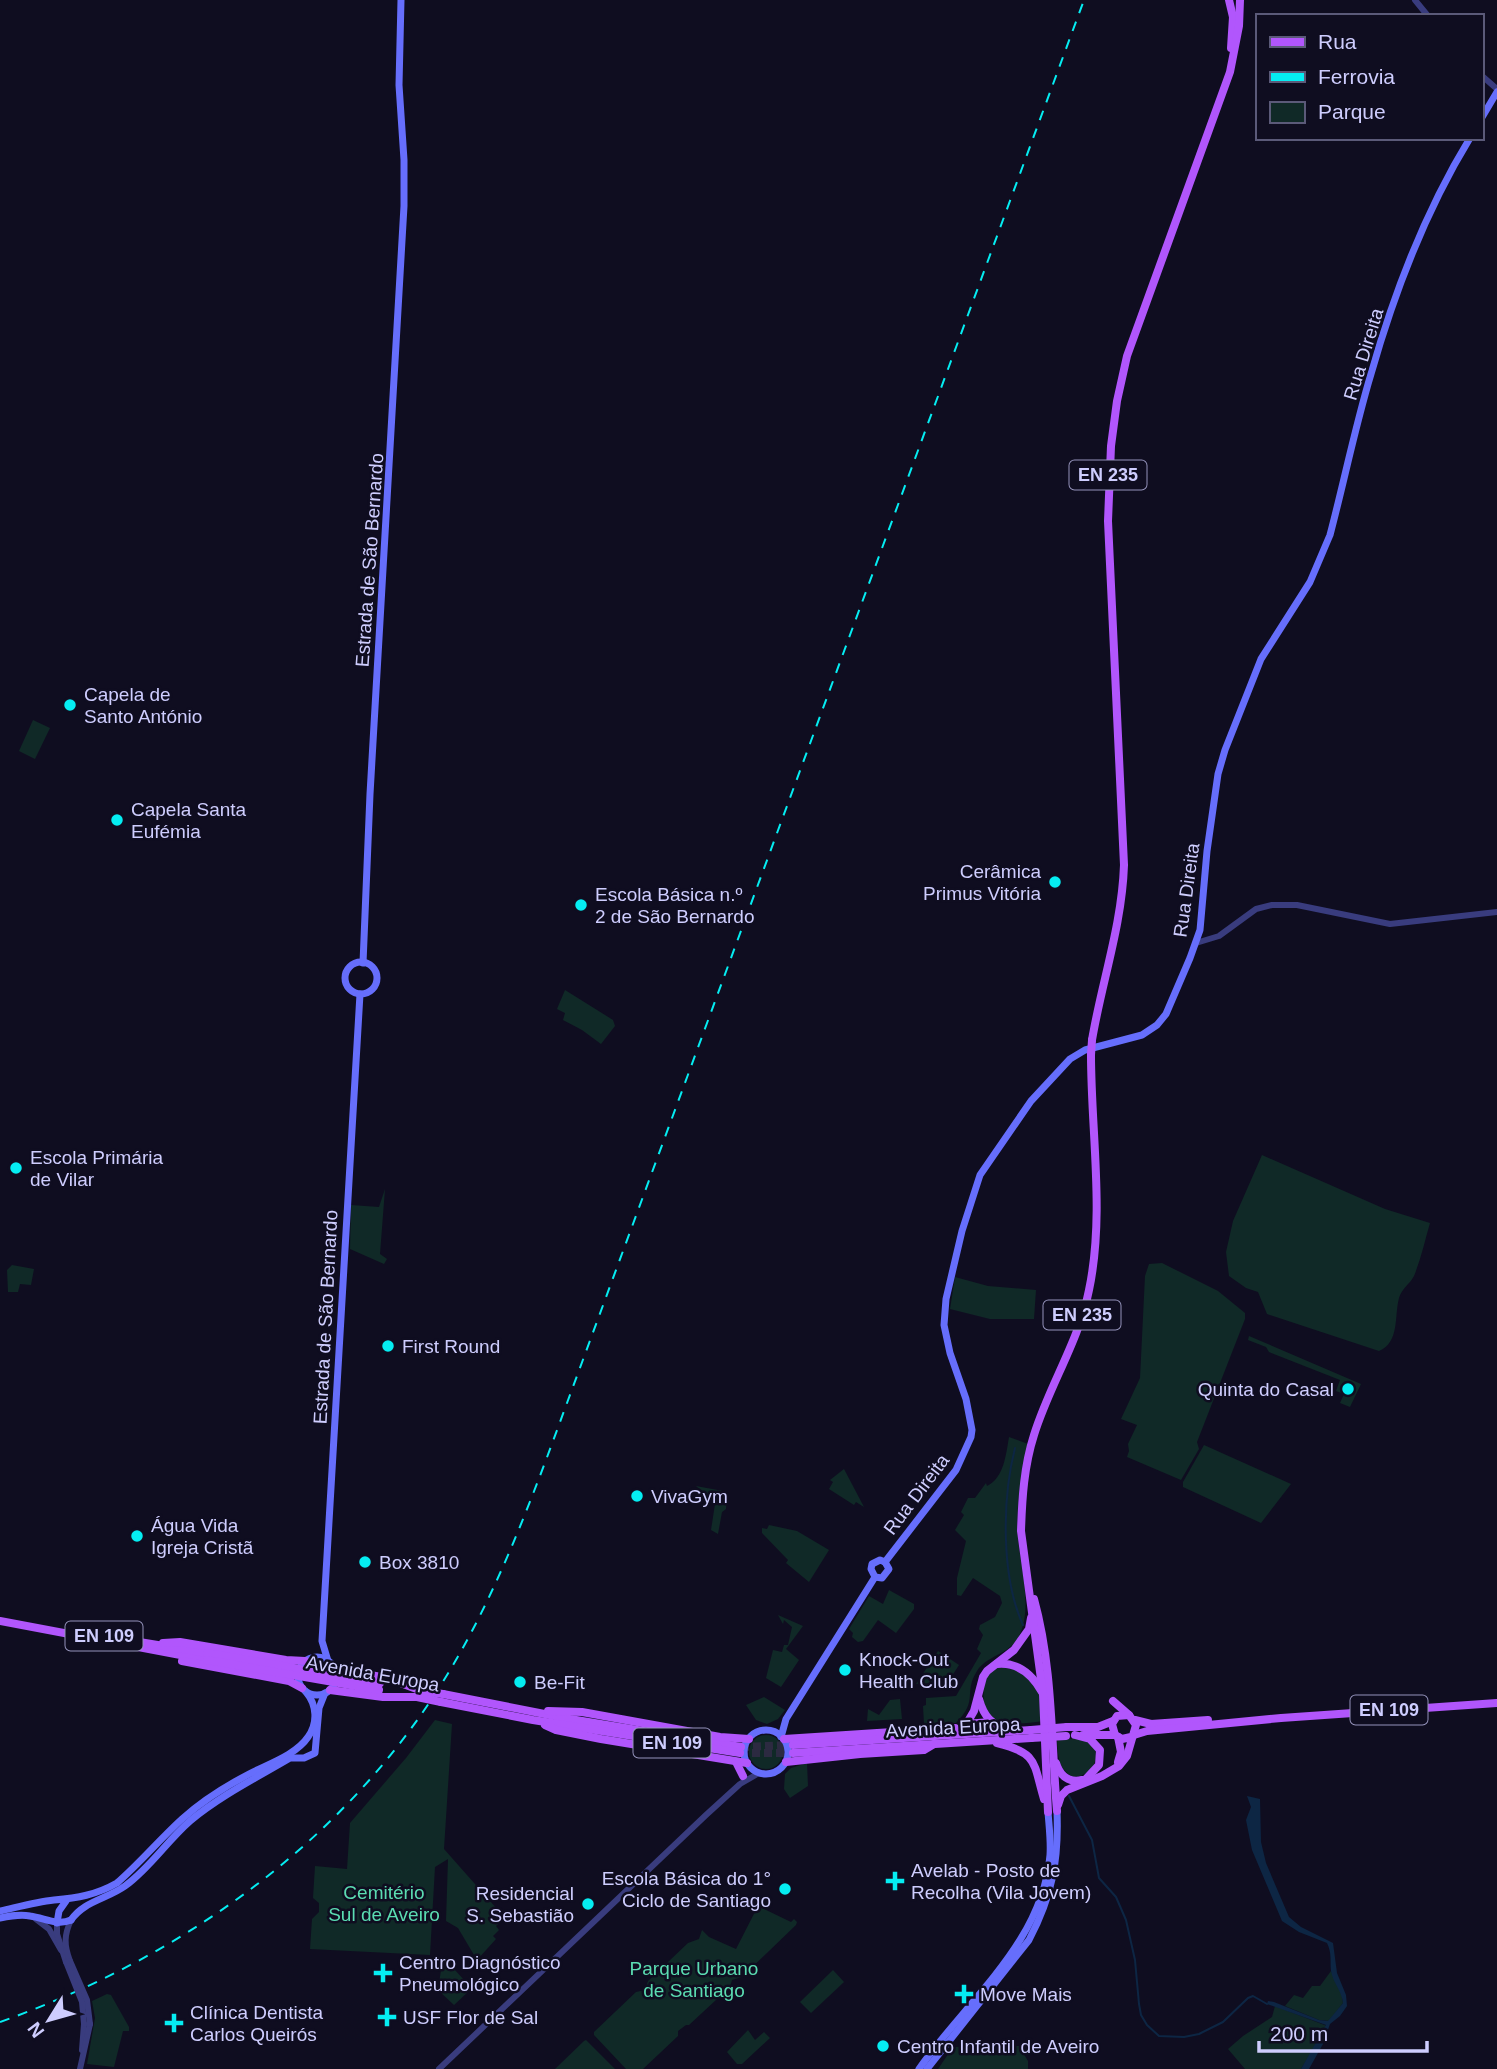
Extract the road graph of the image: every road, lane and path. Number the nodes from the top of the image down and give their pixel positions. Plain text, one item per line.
1 (401, 0) edge
2 (1229, 0) edge
3 (1240, 0) edge
4 (1415, 0) edge
5 (1427, 14) edge
6 (1230, 72) junction
7 (1483, 77) edge
8 (1497, 90) edge
9 (1483, 115) edge
10 (1469, 140) edge
11 (1497, 912) edge
12 (1196, 943) junction
13 (363, 963) junction
14 (360, 994) junction
15 (885, 1562) junction
16 (1026, 1566) junction
17 (875, 1577) junction
18 (1030, 1601) junction
19 (0, 1619) edge
20 (322, 1641) junction
21 (154, 1644) junction
22 (167, 1653) junction
23 (207, 1657) junction
24 (308, 1660) junction
25 (330, 1663) junction
26 (997, 1664) junction
27 (304, 1690) junction
28 (327, 1692) junction
29 (420, 1694) junction
30 (1044, 1695) junction
31 (978, 1697) junction
32 (1497, 1703) edge
33 (535, 1716) junction
34 (1132, 1718) junction
35 (1281, 1718) junction
36 (786, 1719) junction
37 (1113, 1720) junction
38 (967, 1723) junction
39 (991, 1723) junction
40 (955, 1728) junction
41 (767, 1731) junction
42 (1012, 1731) junction
43 (1069, 1733) junction
44 (1031, 1734) junction
45 (1116, 1736) junction
46 (1132, 1736) junction
47 (782, 1738) junction
48 (912, 1738) junction
49 (749, 1739) junction
50 (988, 1741) junction
51 (937, 1743) junction
52 (1052, 1743) junction
53 (299, 1746) junction
54 (741, 1750) tunnel mouth
55 (304, 1758) junction
56 (736, 1762) junction
57 (786, 1762) junction
58 (748, 1764) junction
59 (759, 1773) junction
60 (741, 1780) junction
61 (1085, 1780) junction
62 (1052, 1812) junction
63 (66, 1901) junction
64 (0, 1911) edge
65 (32, 1916) junction
66 (0, 1918) edge
67 (71, 1920) junction
68 (57, 1923) junction
69 (61, 1950) junction
70 (68, 1961) junction
71 (80, 2069) edge
72 (439, 2069) edge
73 (919, 2069) edge
74 (927, 2069) edge

1 - 13 main road, Estrada de São Bernardo
2 - 6 main road
3 - 6 main road, EN 235
4 - 5 street
6 - 16 main road, EN 235, bridge
7 - 8 street
8 - 9 main road
10 - 12 main road, Rua Direita
11 - 12 street
12 - 15 main road, Rua Direita
13 - 14 main road
13 - 14 main road
14 - 20 main road, Estrada de São Bernardo
15 - 17 main road, Rua Direita
15 - 17 main road, Rua Direita
16 - 18 main road, EN 235
16 - 52 main road, EN 235
17 - 36 main road, Rua Direita
18 - 26 main road
18 - 30 main road, EN 235
19 - 21 main road, Avenida Europa / EN 109
19 - 22 main road, Avenida Europa / EN 109
20 - 24 main road
20 - 25 main road, Estrada de São Bernardo
21 - 23 main road, Avenida Europa / EN 109
21 - 24 main road
22 - 23 main road, Avenida Europa / EN 109
22 - 27 main road
23 - 29 main road, Avenida Europa / EN 109, bridge
24 - 25 main road
24 - 27 main road
25 - 28 main road, Estrada de São Bernardo
25 - 29 main road
26 - 30 main road
26 - 31 main road
27 - 28 main road
27 - 53 main road
28 - 29 main road
28 - 55 main road, Estrada de São Bernardo
29 - 33 main road, Avenida Europa / EN 109, bridge
30 - 62 main road, EN 235
31 - 38 main road
31 - 39 main road
32 - 35 main road, Avenida Europa / EN 109
33 - 49 main road
33 - 54 main road, Avenida Europa / EN 109
33 - 56 main road
34 - 35 main road, Avenida Europa / EN 109
34 - 37 main road, Avenida Europa / EN 109
34 - 37 main road
34 - 46 main road
35 - 46 main road, Avenida Europa / EN 109
36 - 41 main road
36 - 47 main road
37 - 43 main road, Avenida Europa / EN 109
37 - 45 main road
38 - 39 main road
38 - 40 main road
39 - 42 main road
40 - 47 main road
40 - 48 main road
41 - 47 main road
41 - 49 main road
42 - 44 main road, Avenida Europa / EN 109
42 - 48 main road, Avenida Europa / EN 109
43 - 44 main road, Avenida Europa / EN 109, bridge
43 - 45 main road, Avenida Europa / EN 109
43 - 61 main road
44 - 50 main road, Avenida Europa / EN 109
45 - 46 main road, Avenida Europa / EN 109
45 - 61 main road
46 - 62 main road
47 - 57 main road
48 - 51 main road, Avenida Europa / EN 109
49 - 58 main road
50 - 51 main road, Avenida Europa / EN 109
50 - 62 main road
51 - 57 main road
52 - 61 main road
52 - 62 main road, EN 235
53 - 55 main road
53 - 63 main road
55 - 67 main road
56 - 58 main road
56 - 60 main road
57 - 59 main road
58 - 59 main road
58 - 60 street
59 - 60 street
60 - 72 street
62 - 73 main road, EN 235
62 - 74 main road, EN 235
63 - 64 main road
63 - 67 main road
63 - 68 main road
65 - 66 main road
65 - 68 main road
65 - 69 street
67 - 68 main road
67 - 70 street
68 - 69 street
69 - 70 street
70 - 71 street, bridge

